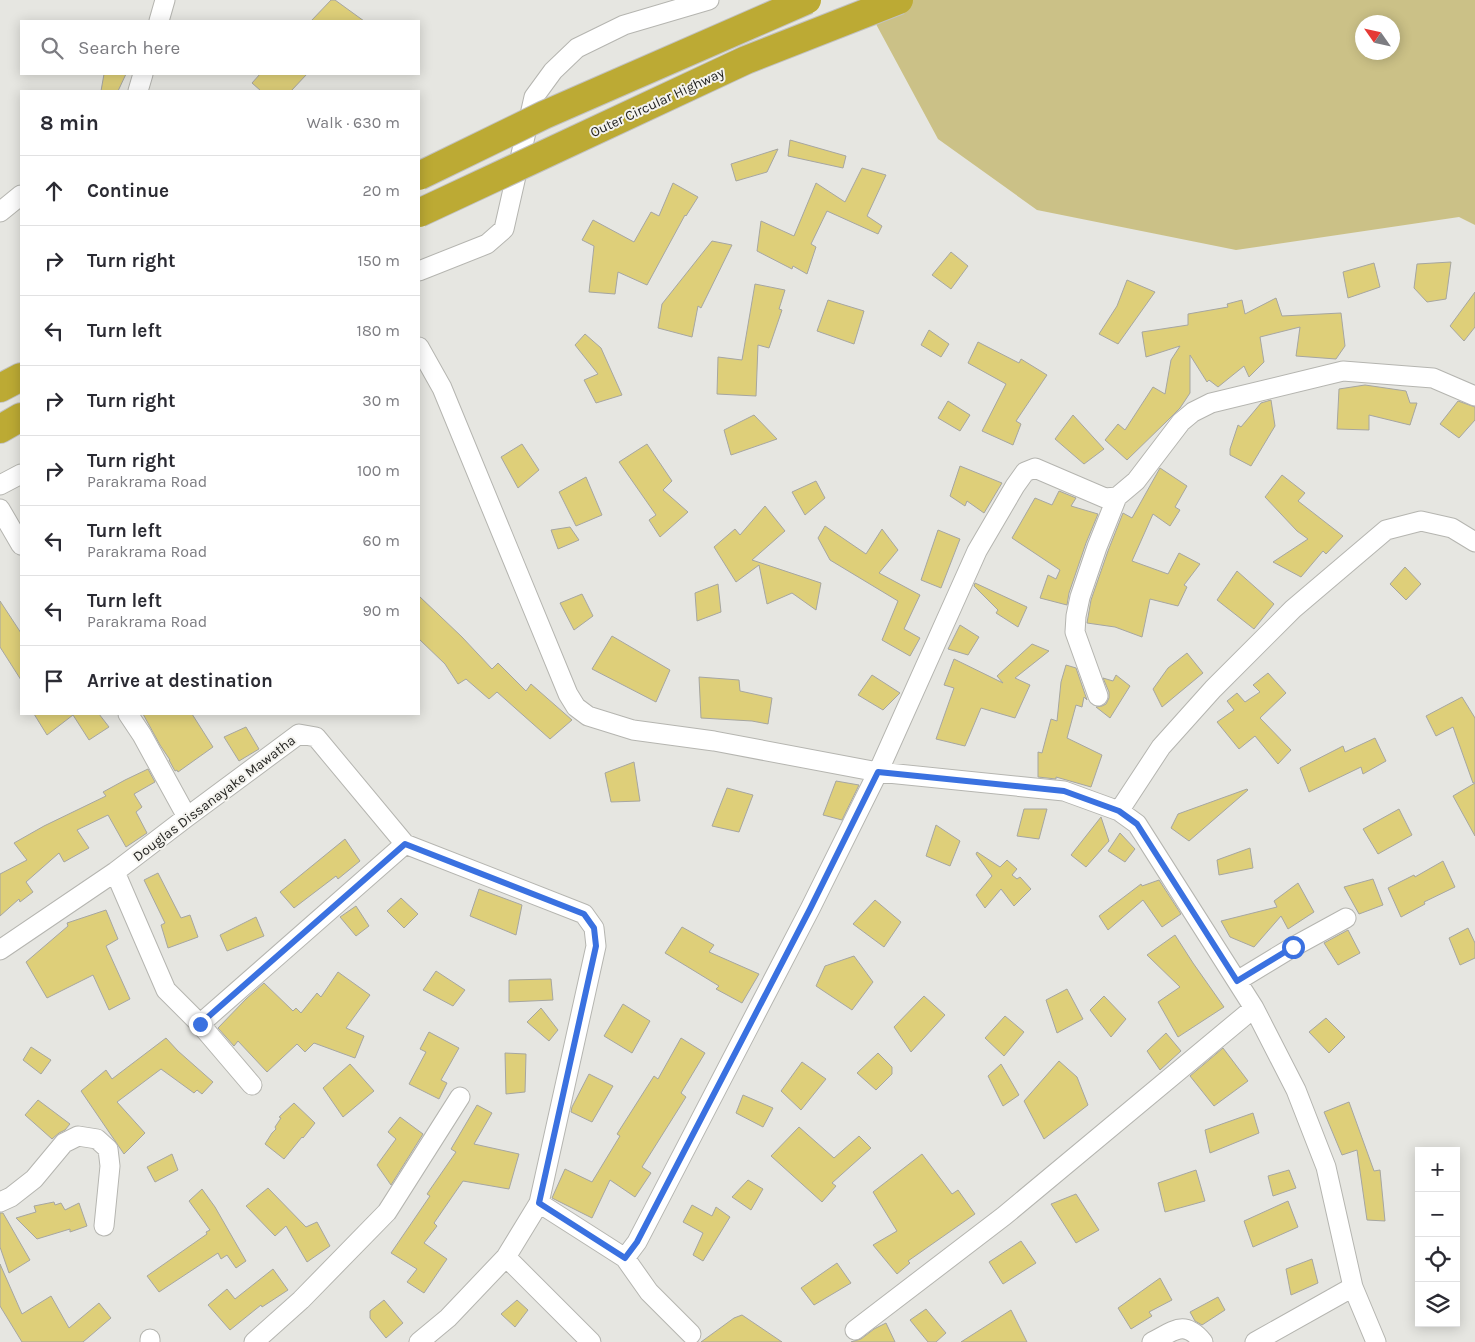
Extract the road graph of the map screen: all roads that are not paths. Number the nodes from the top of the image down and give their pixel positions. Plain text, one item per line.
1 (165, 0) edge
2 (709, 0) edge
3 (807, 0) edge
4 (899, 0) edge
5 (159, 20) edge
6 (143, 75) edge
7 (138, 90) edge
8 (420, 176) edge
9 (20, 196) edge
10 (0, 212) edge
11 (420, 212) edge
12 (420, 271) edge
13 (420, 349) edge
14 (20, 378) edge
15 (0, 388) edge
16 (1475, 396) edge
17 (20, 419) edge
18 (0, 429) edge
19 (20, 475) edge
20 (0, 485) edge
21 (1117, 496) junction
22 (0, 509) edge
23 (1475, 542) edge
24 (20, 543) edge
25 (1098, 696) dead end
26 (129, 715) edge
27 (878, 772) junction
28 (1119, 811) junction
29 (187, 817) junction
30 (405, 844) junction
31 (115, 872) junction
32 (1346, 918) dead end
33 (0, 950) edge
34 (1237, 981) junction
35 (1254, 1008) junction
36 (200, 1024) junction
37 (252, 1084) dead end
38 (460, 1097) dead end
39 (0, 1202) edge
40 (539, 1203) junction
41 (104, 1226) dead end
42 (506, 1257) junction
43 (625, 1258) junction
44 (1354, 1287) junction
45 (855, 1330) dead end
46 (691, 1334) dead end
47 (254, 1342) edge
48 (419, 1342) edge
49 (592, 1342) edge
50 (1152, 1342) edge
51 (1203, 1342) edge
52 (1255, 1342) edge
53 (1376, 1342) edge

1 - 5 street
2 - 12 street
3 - 8 highway, bridge
4 - 11 highway, Outer Circular Highway, bridge
6 - 7 street
9 - 10 street
13 - 27 street
14 - 15 highway
16 - 21 street
17 - 18 highway
19 - 20 street
21 - 25 street
21 - 27 street
22 - 24 street
23 - 28 street
26 - 29 street
27 - 28 street
27 - 43 street
28 - 34 street
29 - 30 street, Douglas Dissanayake Mawatha
29 - 31 street, Douglas Dissanayake Mawatha
30 - 36 street
30 - 40 street
31 - 33 street, Douglas Dissanayake Mawatha
31 - 36 street
32 - 34 street
34 - 35 street
35 - 44 street
35 - 45 street
36 - 37 street
38 - 47 street
39 - 41 street
40 - 42 street
40 - 43 street
42 - 48 street
42 - 49 street
43 - 46 street
44 - 52 street
44 - 53 street
50 - 51 street

